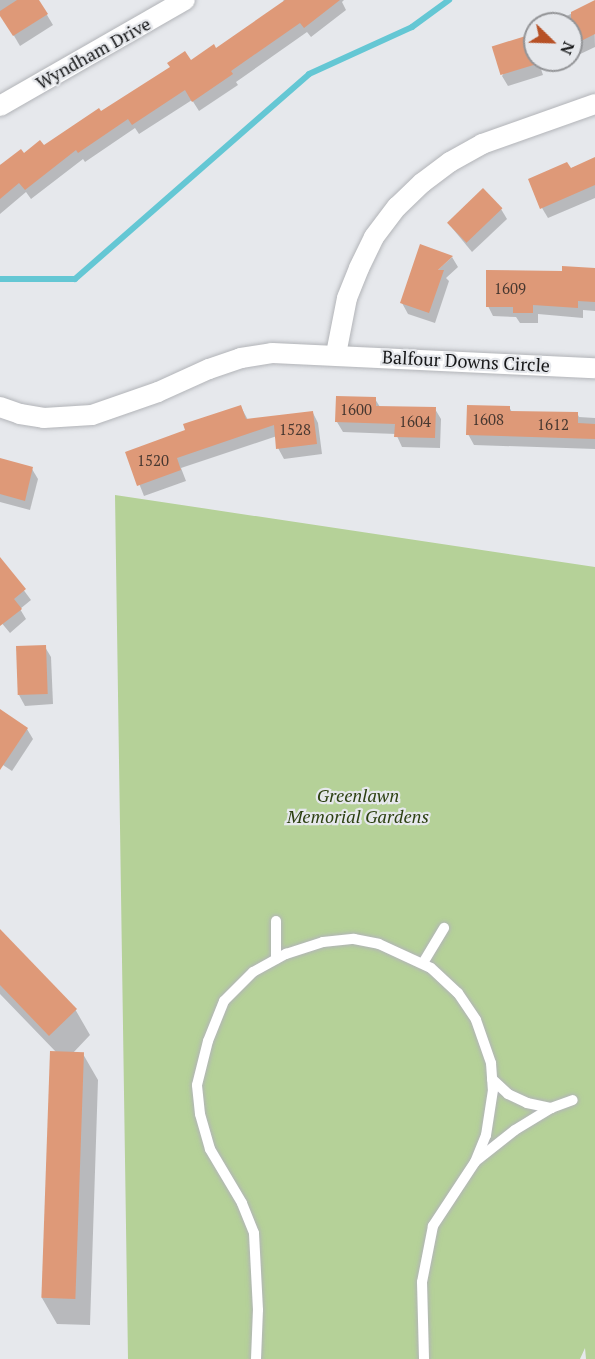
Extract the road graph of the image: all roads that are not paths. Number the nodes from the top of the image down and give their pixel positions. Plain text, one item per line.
1 (185, 0) edge
2 (595, 104) edge
3 (0, 105) edge
4 (336, 354) junction
5 (595, 368) edge
6 (0, 407) edge
7 (276, 921) dead end
8 (444, 928) dead end
9 (276, 959) junction
10 (423, 963) junction
11 (492, 1079) junction
12 (573, 1100) dead end
13 (551, 1108) junction
14 (475, 1162) junction
15 (256, 1359) edge
16 (424, 1359) edge

1 - 3 street, Wyndham Drive
2 - 4 street
4 - 5 street, Balfour Downs Circle
4 - 6 street, Balfour Downs Circle
7 - 9 lane
8 - 10 lane
9 - 10 lane
9 - 15 lane
10 - 11 lane
11 - 13 lane
11 - 14 lane
12 - 13 lane
13 - 14 lane
14 - 16 lane

